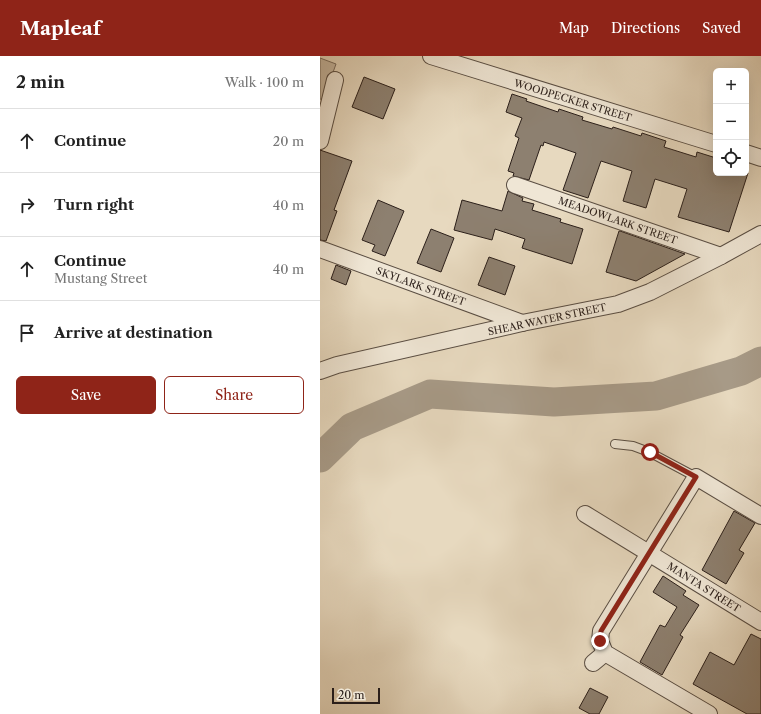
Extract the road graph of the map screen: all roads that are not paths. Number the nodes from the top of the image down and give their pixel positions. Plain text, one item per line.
1 (430, 56) edge
2 (335, 80) dead end
3 (320, 141) edge
4 (713, 143) edge
5 (749, 154) edge
6 (761, 158) edge
7 (515, 185) dead end
8 (761, 234) edge
9 (320, 249) edge
10 (721, 256) junction
11 (522, 323) junction
12 (320, 370) edge
13 (615, 444) dead end
14 (696, 477) junction
15 (585, 514) dead end
16 (761, 516) edge
17 (650, 554) junction
18 (761, 622) edge
19 (709, 714) edge

1 - 4 street, WOODPECKER STREET
2 - 3 street
5 - 6 street
7 - 10 street, MEADOWLARK STREET
8 - 10 street, SHEAR WATER STREET
9 - 11 street, SKYLARK STREET
10 - 11 street, SHEAR WATER STREET
11 - 12 street, SHEAR WATER STREET
13 - 14 lane
14 - 16 street
14 - 17 street
15 - 17 street, MANTA STREET
17 - 18 street, MANTA STREET
17 - 19 street

